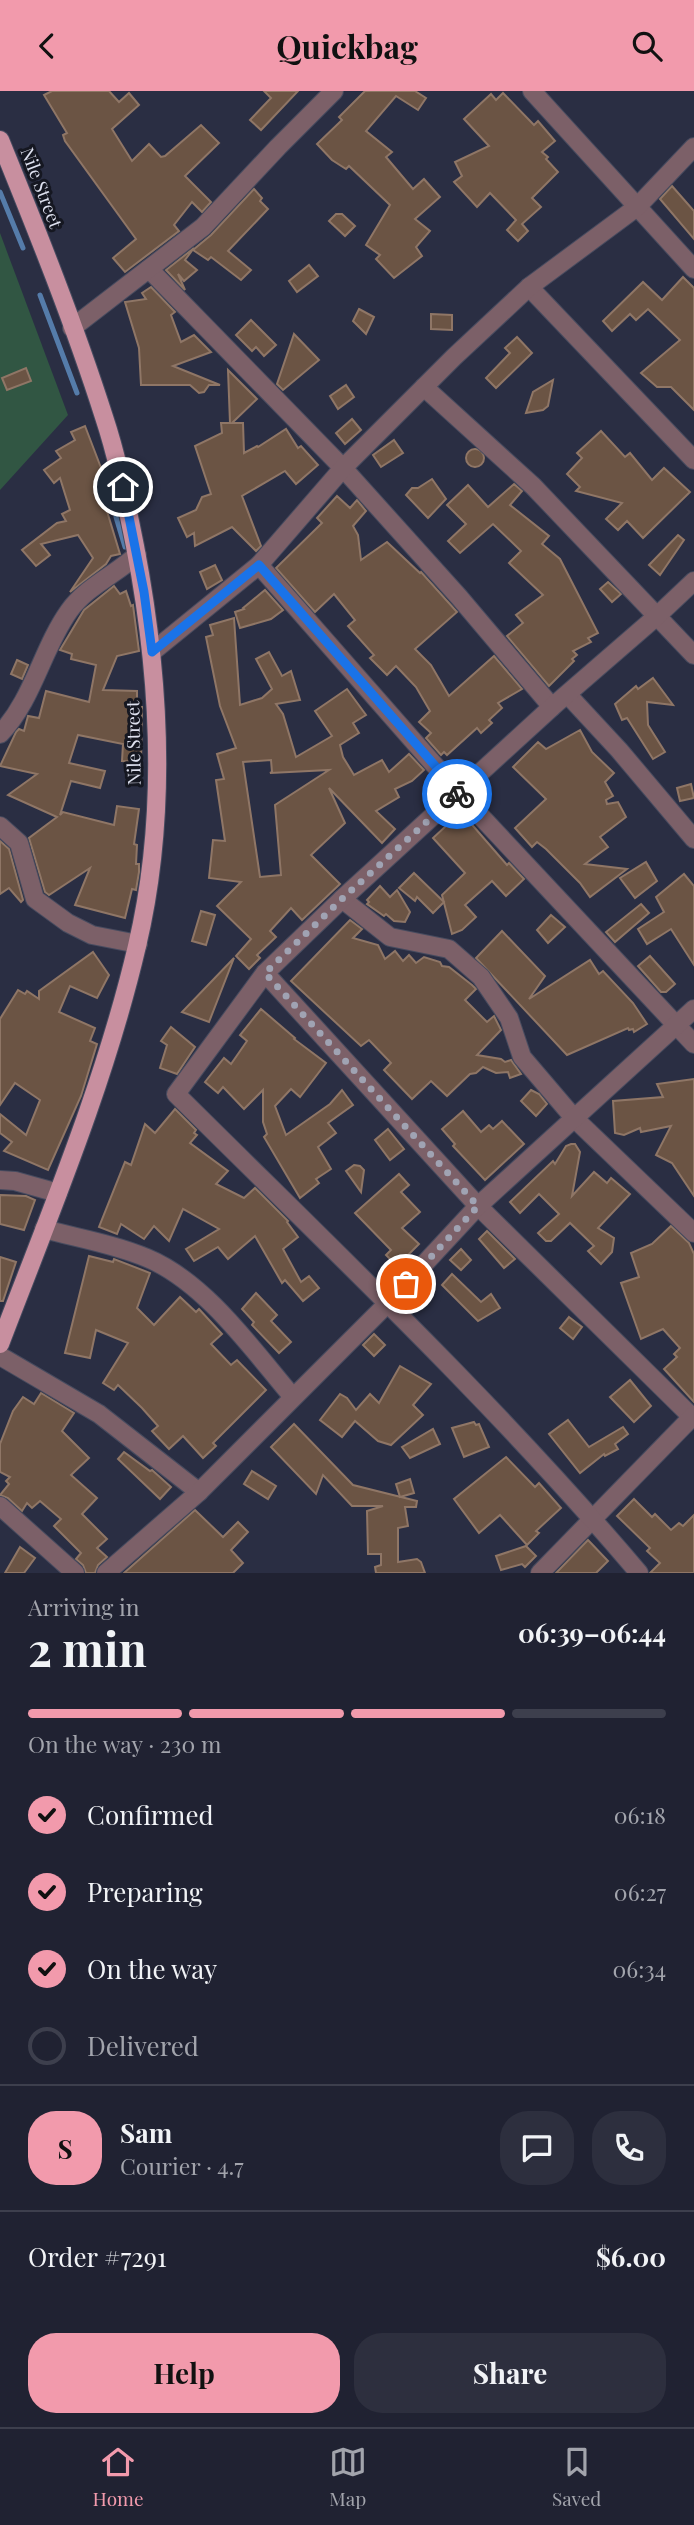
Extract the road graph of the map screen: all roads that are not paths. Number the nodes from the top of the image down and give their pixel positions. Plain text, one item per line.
1 (334, 91) edge
2 (532, 91) edge
3 (0, 140) edge
4 (694, 147) edge
5 (636, 207) junction
6 (149, 269) junction
7 (694, 269) edge
8 (529, 287) junction
9 (72, 328) junction
10 (424, 387) junction
11 (694, 460) edge
12 (342, 468) junction
13 (136, 555) junction
14 (259, 565) junction
15 (694, 581) edge
16 (657, 616) junction
17 (152, 652) junction
18 (694, 655) edge
19 (568, 695) junction
20 (552, 707) junction
21 (3, 728) edge
22 (459, 793) junction
23 (0, 826) edge
24 (694, 839) edge
25 (342, 899) junction
26 (138, 944) junction
27 (265, 973) junction
28 (694, 1009) edge
29 (677, 1025) junction
30 (694, 1044) edge
31 (574, 1118) junction
32 (0, 1180) edge
33 (58, 1193) junction
34 (478, 1206) junction
35 (44, 1229) junction
36 (694, 1233) edge
37 (388, 1303) junction
38 (0, 1344) edge
39 (0, 1356) edge
40 (292, 1396) junction
41 (694, 1417) edge
42 (199, 1492) junction
43 (0, 1506) edge
44 (594, 1520) junction
45 (75, 1573) edge
46 (106, 1573) edge
47 (540, 1573) edge
48 (639, 1573) edge

1 - 6 street
2 - 5 street
3 - 9 main road, Nile Street
4 - 5 street
5 - 7 street
5 - 8 street
6 - 9 street
6 - 12 street
8 - 10 street
8 - 11 street
9 - 13 main road, Nile Street
10 - 12 street
10 - 16 street
12 - 14 street
12 - 20 street
13 - 17 main road, Nile Street
13 - 21 street
14 - 17 street
14 - 22 street
15 - 16 street
16 - 18 street
16 - 19 street
17 - 26 main road, Nile Street
19 - 20 street
19 - 24 street
20 - 22 street
22 - 25 street
22 - 29 street
23 - 26 street
25 - 27 street
25 - 31 street
26 - 33 main road, Nile Street
27 - 34 street
27 - 37 street
28 - 29 street
29 - 30 street
29 - 31 street
31 - 34 street
31 - 36 street
32 - 33 street
33 - 35 main road, Nile Street
34 - 37 street
34 - 41 street
35 - 38 main road, Nile Street
35 - 40 street
37 - 40 street
37 - 44 street
39 - 42 street
40 - 42 street
41 - 44 street
42 - 46 street
43 - 45 street
44 - 47 street
44 - 48 street

